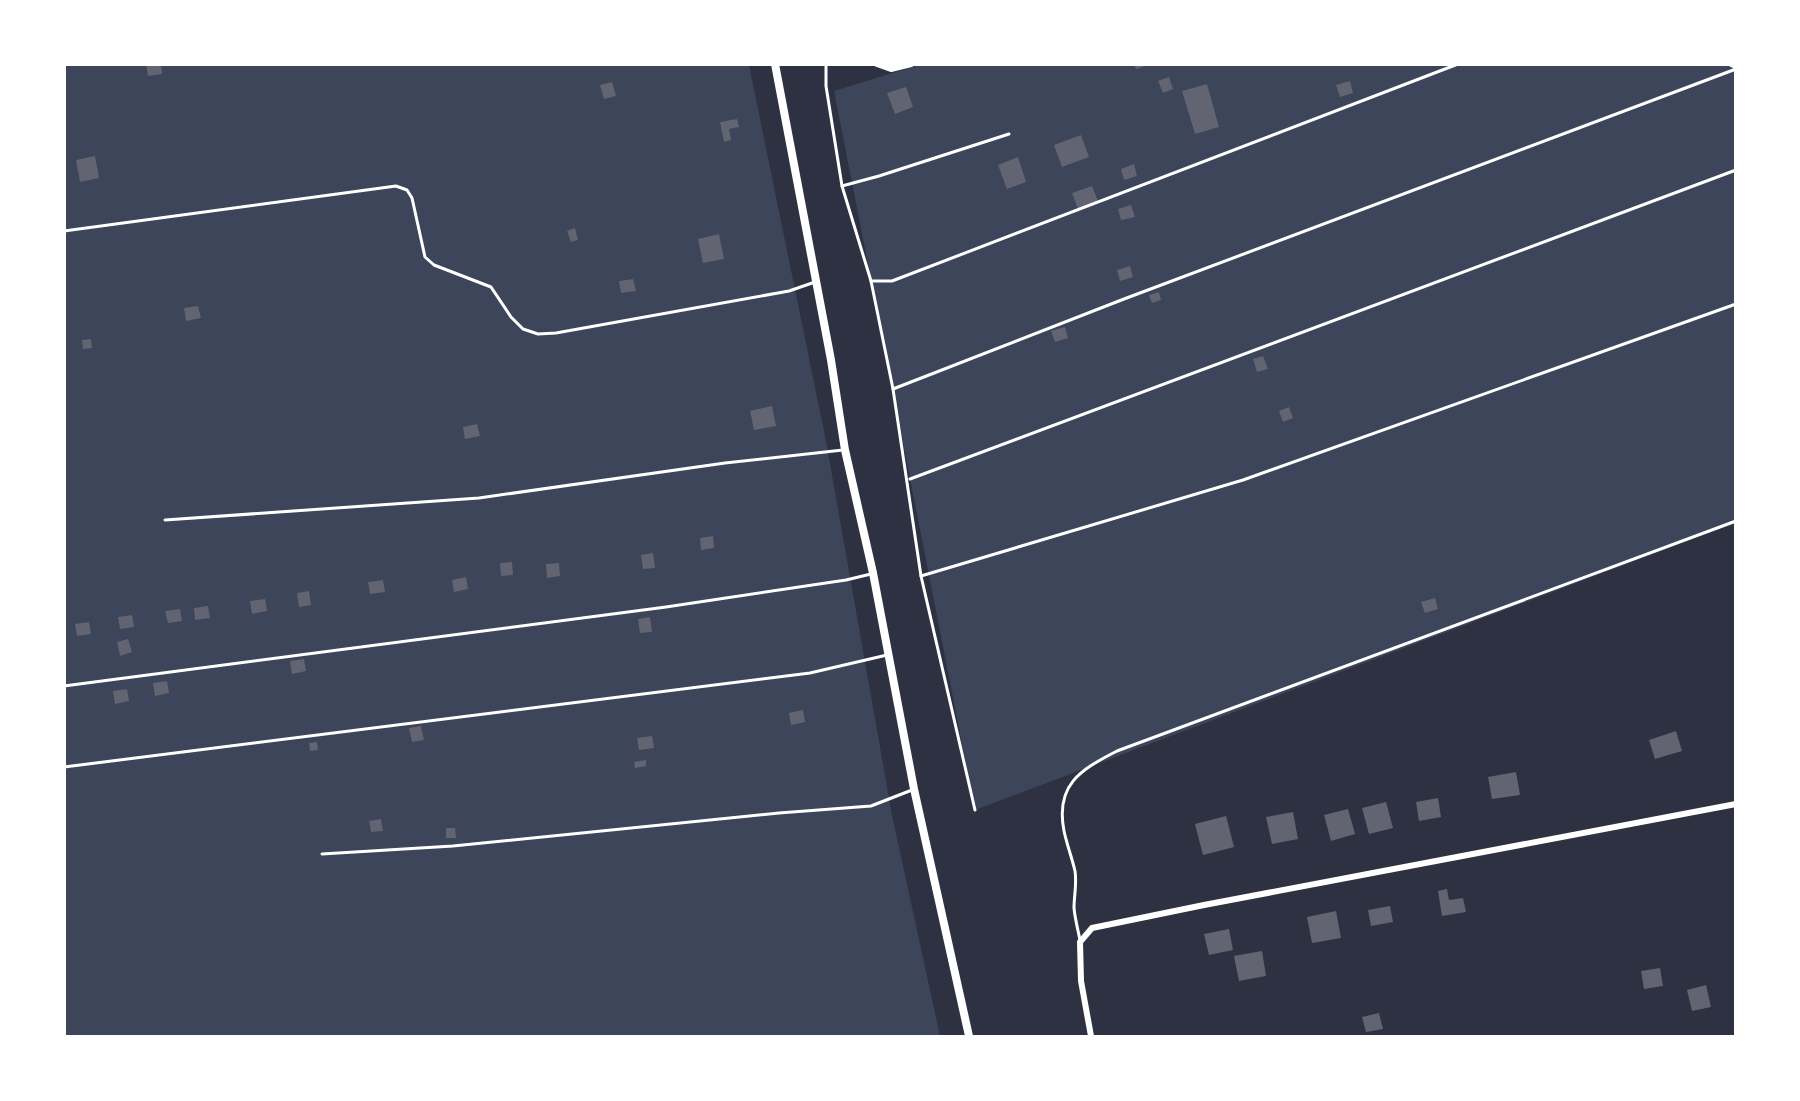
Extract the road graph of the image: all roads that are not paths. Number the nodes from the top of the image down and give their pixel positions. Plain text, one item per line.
1 (775, 64) edge
2 (826, 64) edge
3 (877, 64) edge
4 (912, 64) edge
5 (1458, 64) edge
6 (1728, 64) edge
7 (1736, 69) edge
8 (1009, 134) dead end
9 (1736, 170) edge
10 (842, 186) junction
11 (64, 231) edge
12 (817, 281) junction
13 (871, 281) junction
14 (1736, 304) edge
15 (893, 389) junction
16 (845, 450) junction
17 (910, 479) dead end
18 (165, 520) dead end
19 (1736, 521) edge
20 (873, 573) junction
21 (921, 576) junction
22 (887, 655) junction
23 (64, 686) edge
24 (64, 767) edge
25 (914, 789) junction
26 (1736, 804) edge
27 (975, 810) dead end
28 (322, 854) dead end
29 (1080, 942) junction
30 (969, 1036) edge
31 (1091, 1036) edge

1 - 12 street
2 - 10 lane
3 - 4 street
5 - 13 lane
6 - 7 lane
7 - 15 lane
8 - 10 lane
9 - 17 lane
10 - 13 lane
11 - 12 lane
12 - 16 street
13 - 15 lane
14 - 21 lane
15 - 21 lane
16 - 18 lane
16 - 20 street
19 - 29 lane
20 - 22 street
20 - 23 lane
21 - 27 lane
22 - 24 lane
22 - 25 street
25 - 28 lane
25 - 30 street
26 - 29 street
29 - 31 street

